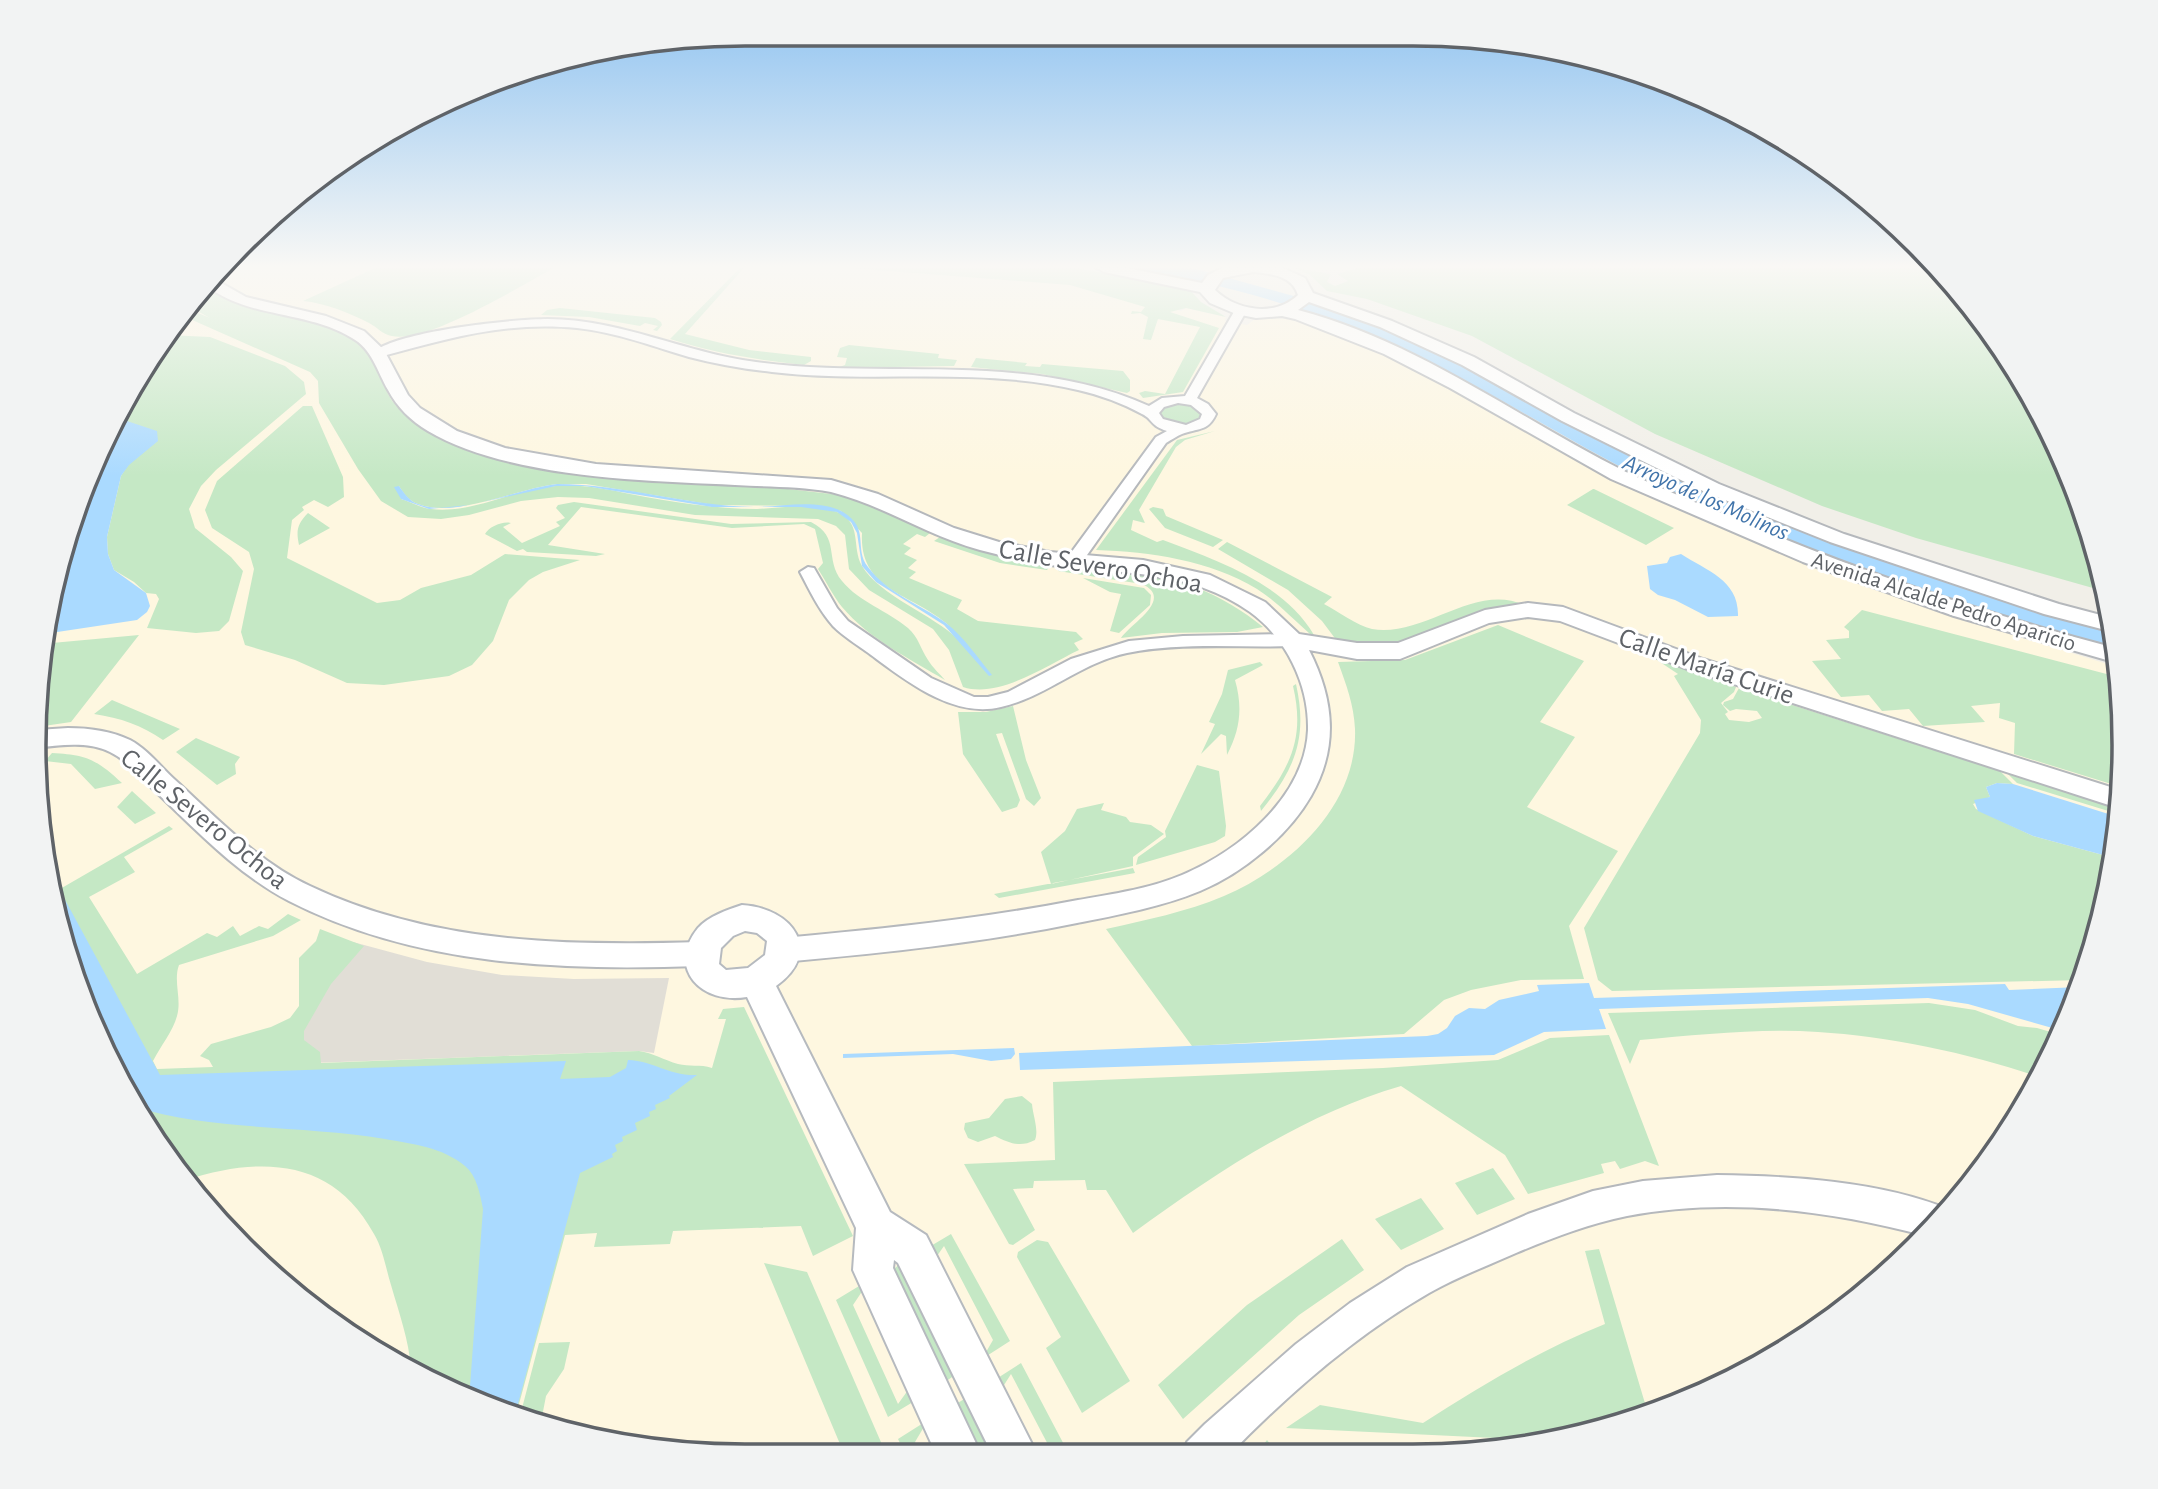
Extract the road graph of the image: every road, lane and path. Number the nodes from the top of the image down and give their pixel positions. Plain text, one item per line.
1 (363, 337) edge
2 (437, 337) edge
3 (643, 337) edge
4 (1225, 337) edge
5 (1360, 337) edge
6 (1416, 337) edge
7 (379, 353) junction
8 (1189, 400) junction
9 (1155, 408) junction
10 (1162, 433) junction
11 (1074, 561) junction
12 (808, 572) dead end
13 (2102, 622) edge
14 (1292, 640) junction
15 (2107, 653) edge
16 (46, 739) edge
17 (2110, 796) edge
18 (783, 950) junction
19 (700, 954) junction
20 (760, 988) junction
21 (1926, 1219) edge
22 (876, 1226) junction
23 (954, 1444) edge
24 (1010, 1444) edge
25 (1214, 1444) edge

1 - 7 street, Calle Severo Ochoa
2 - 7 street
3 - 9 street
4 - 8 street
5 - 15 street, Avenida Alcalde Pedro Aparicio
6 - 13 street, Avenida Alcalde Pedro Aparicio
7 - 11 street, Calle Severo Ochoa
8 - 9 street
8 - 10 street
9 - 10 street
10 - 11 street
11 - 14 street, Calle Severo Ochoa
12 - 14 street
14 - 17 street, Calle María Curie
14 - 18 street, Calle Severo Ochoa
16 - 19 street, Calle Severo Ochoa
18 - 19 main road
18 - 20 main road
19 - 20 main road
20 - 22 main road
21 - 25 street
22 - 23 main road
22 - 24 main road

